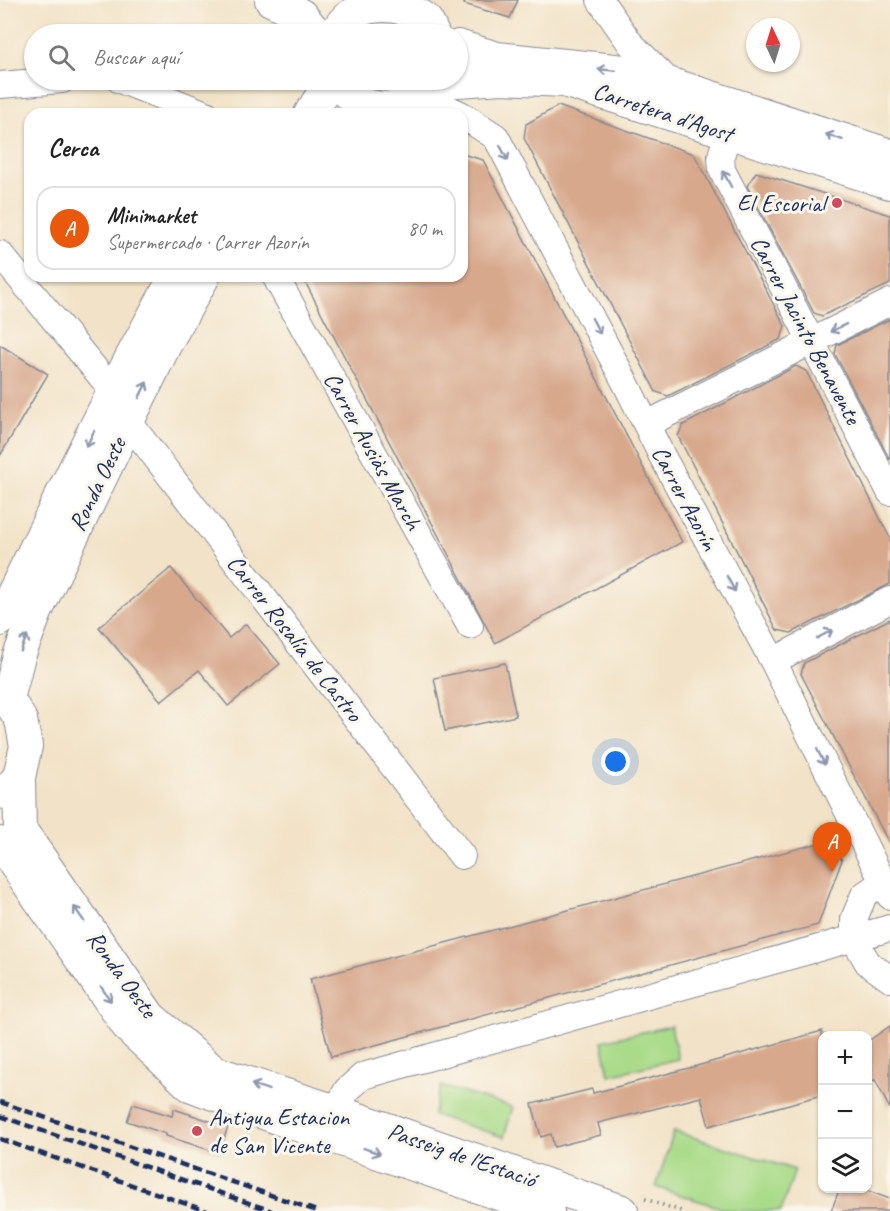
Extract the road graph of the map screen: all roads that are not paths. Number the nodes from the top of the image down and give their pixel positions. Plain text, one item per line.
1 (271, 0) edge
2 (600, 0) edge
3 (347, 2) edge
4 (309, 24) edge
5 (340, 24) edge
6 (428, 24) edge
7 (468, 49) edge
8 (468, 82) edge
9 (24, 83) edge
10 (671, 84) junction
11 (0, 85) edge
12 (145, 90) edge
13 (326, 90) edge
14 (344, 90) edge
15 (422, 90) edge
16 (432, 90) edge
17 (191, 108) edge
18 (314, 108) edge
19 (376, 108) edge
20 (391, 108) edge
21 (453, 108) edge
22 (468, 119) edge
23 (728, 133) junction
24 (890, 155) edge
25 (890, 183) edge
26 (0, 254) edge
27 (24, 272) edge
28 (37, 282) edge
29 (173, 282) edge
30 (201, 282) edge
31 (278, 282) edge
32 (890, 302) edge
33 (812, 341) junction
34 (114, 392) junction
35 (128, 421) junction
36 (647, 424) junction
37 (890, 492) edge
38 (890, 600) edge
39 (0, 620) edge
40 (470, 626) dead end
41 (773, 661) junction
42 (4, 696) edge
43 (10, 788) edge
44 (0, 843) edge
45 (462, 856) dead end
46 (886, 889) edge
47 (890, 928) edge
48 (854, 939) junction
49 (890, 979) edge
50 (336, 1112) junction
51 (277, 1118) joint
52 (630, 1204) edge
53 (548, 1211) edge

1 - 4 main road
2 - 10 street
3 - 5 main road
3 - 6 main road
10 -> 7 main road, Carretera d'Agost
8 - 23 main road, Carretera d'Agost
9 - 11 street
24 -> 10 main road, Carretera d'Agost
12 - 17 street
13 - 18 main road
14 - 19 main road
15 - 20 main road
16 - 21 street, Carrer Azorín
22 -> 36 street, Carrer Azorín
23 - 25 main road, Carretera d'Agost
33 -> 23 street, Carrer Jacinto Benavente
26 - 27 street
28 - 34 street
29 - 34 main road, Ronda Oeste
35 -> 30 main road, Ronda Oeste
31 - 40 street, Carrer Ausiàs March
32 -> 33 street
33 - 36 street
33 - 37 street, Carrer Jacinto Benavente
34 -> 39 main road, Ronda Oeste
42 -> 35 main road, Ronda Oeste
35 - 45 street, Carrer Rosalía de Castro
36 -> 41 street, Carrer Azorín
41 -> 38 street
41 -> 46 street, Carrer Azorín
42 - 43 main road, Ronda Oeste
50 -> 43 main road, Ronda Oeste
44 -> 51 main road, Ronda Oeste
46 - 48 street
47 - 48 street
48 - 49 street
48 - 50 street
50 - 52 main road, Passeig de l'Estació
51 -> 53 main road, Passeig de l'Estació

